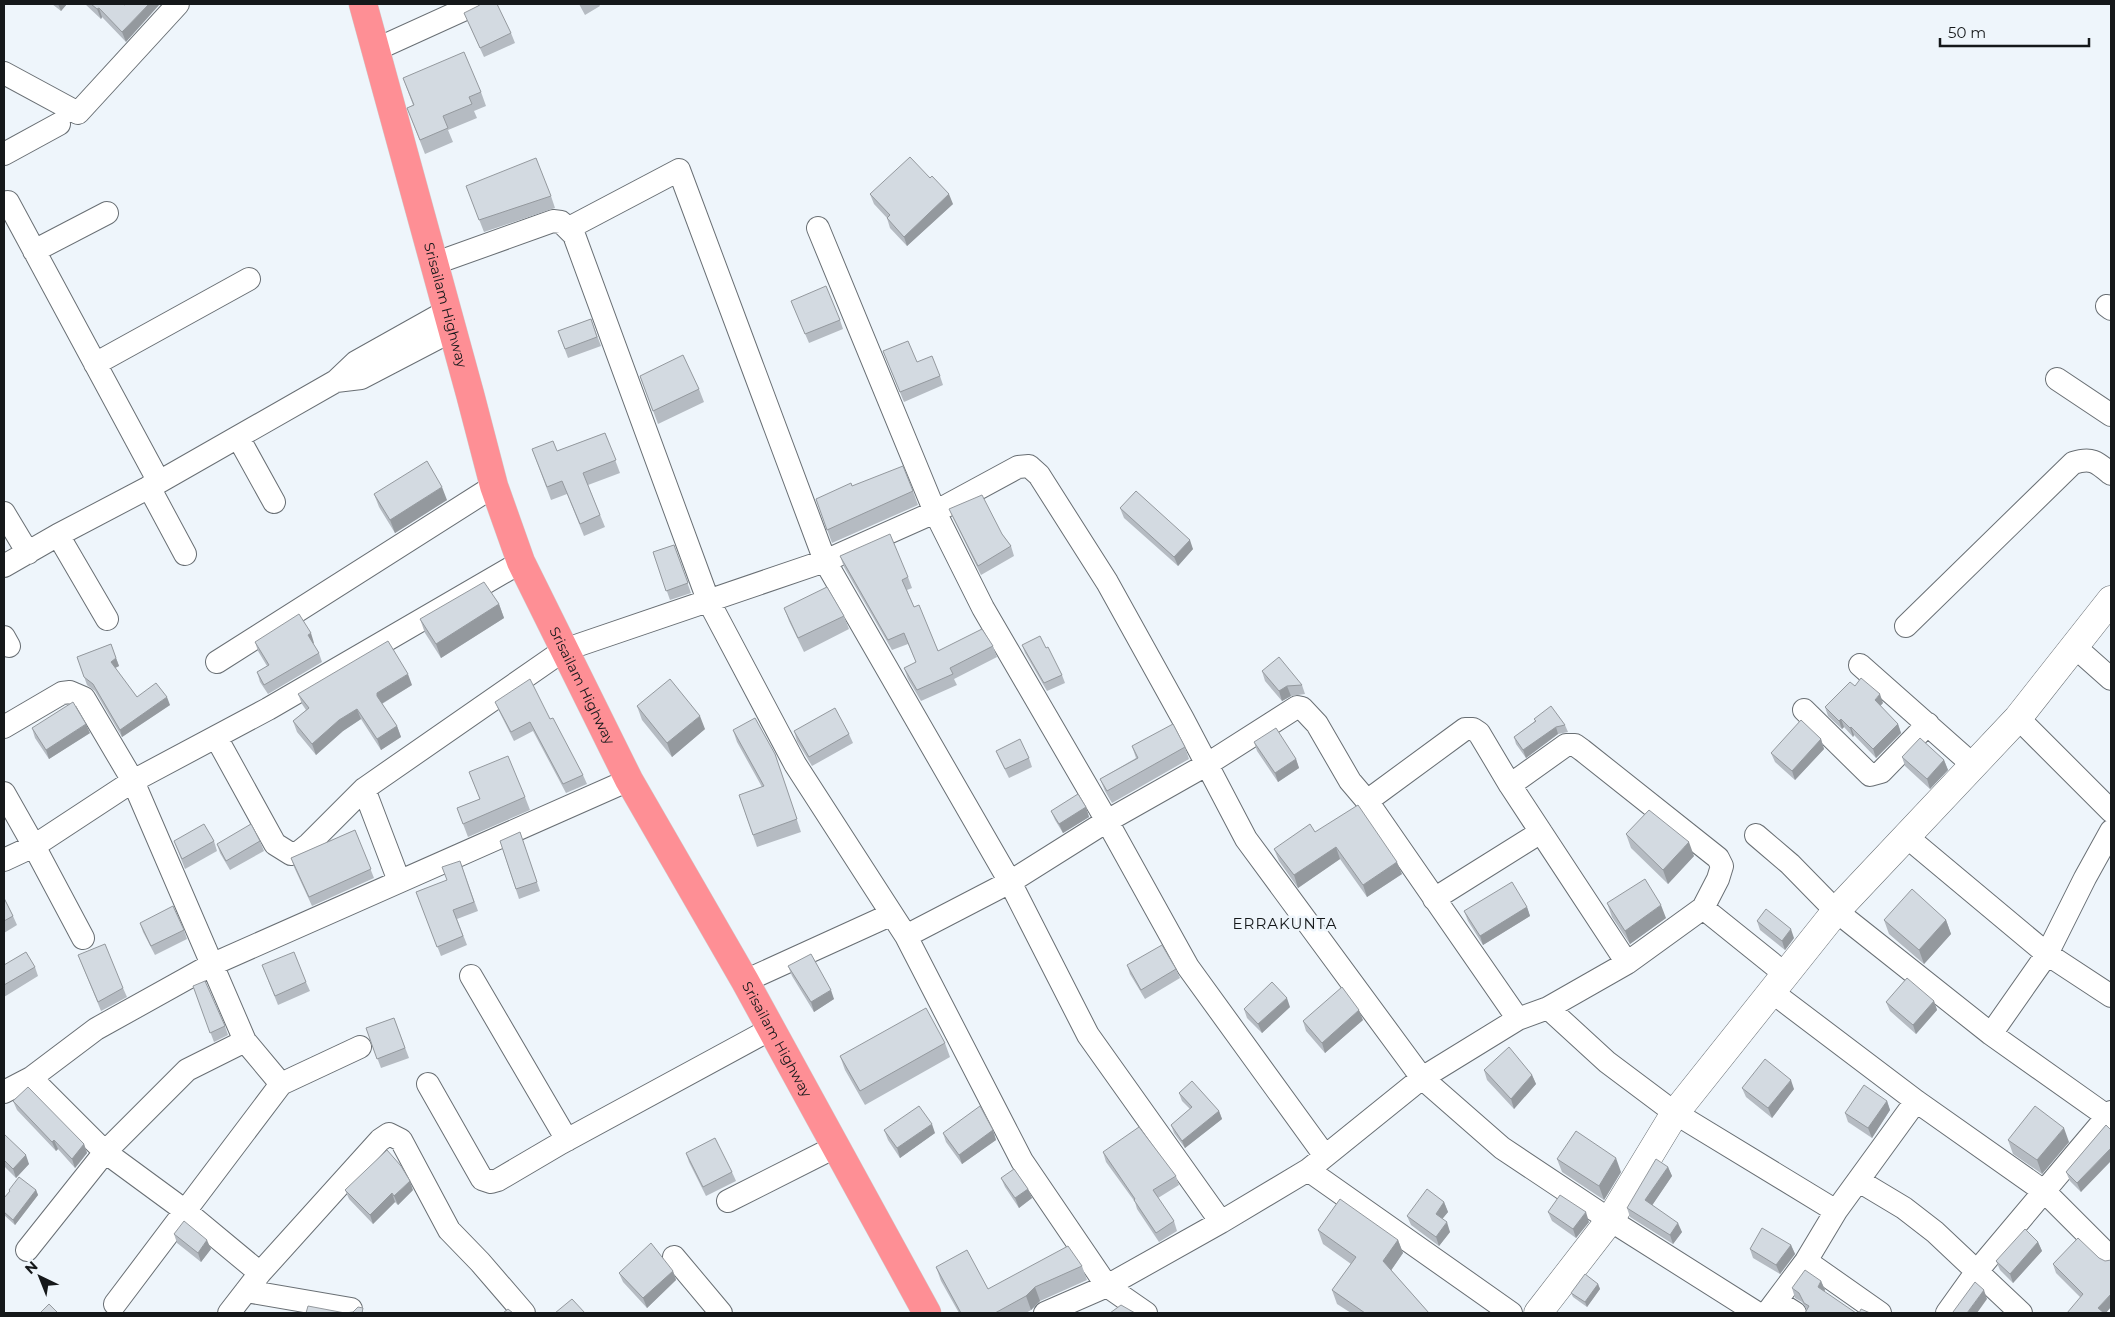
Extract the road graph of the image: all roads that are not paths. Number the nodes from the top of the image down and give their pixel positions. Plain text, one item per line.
1 (178, 4) edge
2 (363, 4) edge
3 (476, 4) edge
4 (377, 49) junction
5 (4, 73) edge
6 (58, 124) dead end
7 (4, 154) edge
8 (8, 202) dead end
9 (107, 213) dead end
10 (569, 228) junction
11 (818, 228) dead end
12 (34, 251) junction
13 (433, 264) junction
14 (249, 279) dead end
15 (450, 321) junction
16 (95, 364) junction
17 (2057, 379) dead end
18 (2111, 414) edge
19 (238, 437) junction
20 (2111, 474) edge
21 (154, 485) junction
22 (494, 486) junction
23 (274, 502) dead end
24 (935, 512) junction
25 (4, 513) edge
26 (58, 534) junction
27 (28, 553) junction
28 (185, 554) dead end
29 (825, 561) junction
30 (521, 562) junction
31 (4, 566) edge
32 (708, 600) junction
33 (2111, 600) edge
34 (107, 620) dead end
35 (1906, 626) dead end
36 (2074, 647) junction
37 (564, 650) junction
38 (217, 662) dead end
39 (1860, 666) dead end
40 (2111, 679) edge
41 (1804, 710) dead end
42 (2018, 718) junction
43 (1928, 724) junction
44 (4, 728) edge
45 (216, 736) junction
46 (1206, 764) junction
47 (1973, 765) junction
48 (629, 780) junction
49 (134, 781) junction
50 (1510, 785) junction
51 (364, 789) junction
52 (4, 793) edge
53 (1367, 801) junction
54 (2111, 811) edge
55 (1107, 821) junction
56 (2111, 831) edge
57 (1541, 832) junction
58 (1756, 835) dead end
59 (1907, 837) junction
60 (34, 846) junction
61 (4, 860) edge
62 (399, 881) junction
63 (1010, 882) junction
64 (1434, 899) junction
65 (1703, 908) junction
66 (1836, 911) junction
67 (890, 915) junction
68 (906, 936) junction
69 (82, 938) dead end
70 (2047, 954) junction
71 (1627, 963) junction
72 (211, 965) junction
73 (471, 976) dead end
74 (744, 981) junction
75 (1779, 983) junction
76 (2111, 996) edge
77 (1548, 1008) junction
78 (1518, 1019) junction
79 (771, 1029) junction
80 (1992, 1034) junction
81 (245, 1041) junction
82 (360, 1047) dead end
83 (31, 1078) junction
84 (1422, 1078) junction
85 (281, 1084) junction
86 (428, 1084) dead end
87 (4, 1092) edge
88 (1916, 1101) junction
89 (1675, 1113) junction
90 (2110, 1116) edge
91 (567, 1140) junction
92 (835, 1147) junction
93 (105, 1152) junction
94 (1316, 1163) junction
95 (1860, 1181) junction
96 (2045, 1192) junction
97 (728, 1201) dead end
98 (184, 1210) junction
99 (1836, 1211) junction
100 (1610, 1220) junction
101 (1221, 1222) junction
102 (27, 1250) dead end
103 (674, 1257) dead end
104 (2111, 1258) edge
105 (1806, 1261) junction
106 (1977, 1271) junction
107 (260, 1273) junction
108 (1107, 1286) junction
109 (246, 1291) junction
110 (114, 1304) dead end
111 (1771, 1307) edge
112 (351, 1309) dead end
113 (229, 1313) edge
114 (524, 1313) edge
115 (722, 1313) edge
116 (927, 1313) edge
117 (1045, 1313) edge
118 (1146, 1313) edge
119 (1510, 1313) edge
120 (1538, 1313) edge
121 (1757, 1313) edge
122 (1795, 1313) edge
123 (1880, 1313) edge
124 (1947, 1313) edge
125 (2021, 1313) edge

1 - 5 street
2 - 4 highway, Srisailam Highway
3 - 4 street
4 - 13 highway, Srisailam Highway
6 - 7 street
8 - 12 street
9 - 12 street
10 - 13 street
10 - 29 street
10 - 32 street
11 - 24 street
12 - 16 street
13 - 15 highway, Srisailam Highway
14 - 16 street
15 - 19 street
15 - 22 highway, Srisailam Highway
16 - 21 street
17 - 18 street
19 - 21 street
19 - 23 street
20 - 35 street
21 - 26 street
21 - 28 street
22 - 30 highway, Srisailam Highway
22 - 38 street
24 - 29 street
24 - 46 street
24 - 55 street
25 - 27 street
26 - 27 street
26 - 34 street
27 - 31 street
29 - 32 street
29 - 63 street
30 - 37 highway, Srisailam Highway
30 - 45 street
32 - 37 street
32 - 67 street
33 - 36 street
36 - 40 street
36 - 42 street
37 - 48 highway, Srisailam Highway
37 - 51 street
39 - 43 street
41 - 43 street
42 - 47 street
42 - 54 street
43 - 47 street
44 - 49 street
45 - 49 street
45 - 51 street
46 - 53 street
46 - 55 street
46 - 84 street
47 - 59 street
48 - 62 street
48 - 74 highway, Srisailam Highway
49 - 60 street
49 - 72 street
50 - 53 street
50 - 57 street
50 - 65 street
51 - 62 street
52 - 60 street
53 - 64 street
55 - 63 street
55 - 94 street
56 - 70 street
57 - 64 street
57 - 71 street
58 - 66 street
59 - 66 street
59 - 70 street
60 - 61 street
60 - 69 street
62 - 72 street
63 - 68 street
63 - 101 street
64 - 78 street
65 - 71 street
65 - 75 street
66 - 75 street
66 - 80 street
67 - 68 street
67 - 74 street
68 - 108 street
70 - 76 street
70 - 80 street
71 - 77 street
72 - 81 street
72 - 83 street
73 - 91 street
74 - 79 highway, Srisailam Highway
75 - 88 street
75 - 89 street
77 - 78 street
77 - 89 street
78 - 84 street
79 - 91 street
79 - 92 highway, Srisailam Highway
80 - 90 street
81 - 85 street
81 - 93 street
82 - 85 street
83 - 87 street
83 - 93 street
84 - 94 street
84 - 100 street
85 - 98 street
86 - 91 street
88 - 95 street
88 - 96 street
89 - 99 street
89 - 100 street
90 - 96 street
92 - 97 street
92 - 116 highway, Srisailam Highway
93 - 98 street
93 - 102 street
94 - 101 street
94 - 119 street
95 - 99 street
95 - 106 street
96 - 104 street
96 - 106 street
98 - 107 street
98 - 110 street
99 - 105 street
100 - 120 street
100 - 121 street
101 - 108 street
103 - 115 street
105 - 111 street
105 - 123 street
106 - 124 street
106 - 125 street
107 - 109 street
107 - 114 street
108 - 117 street
108 - 118 street
109 - 112 street
109 - 113 street
111 - 122 street

